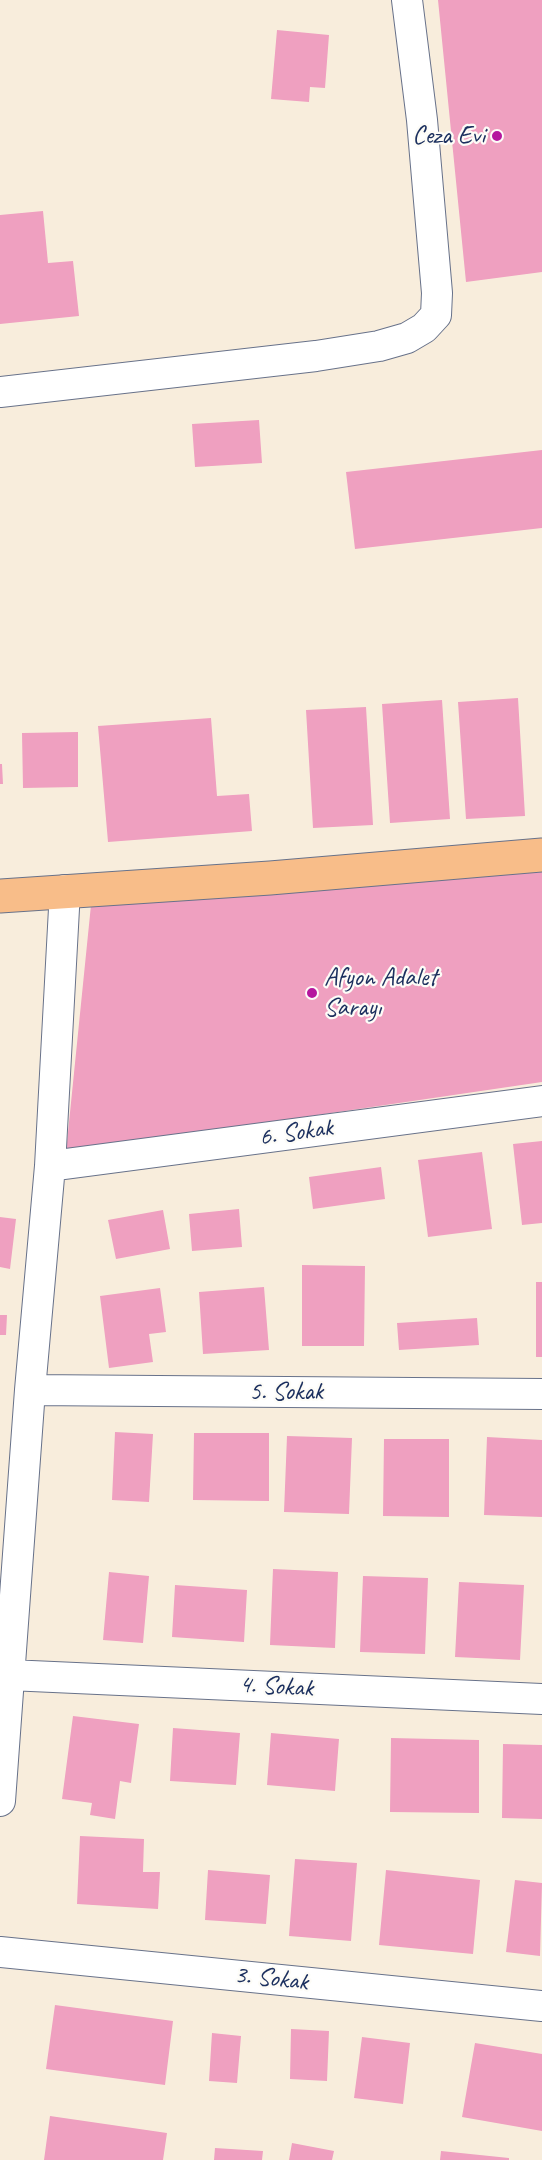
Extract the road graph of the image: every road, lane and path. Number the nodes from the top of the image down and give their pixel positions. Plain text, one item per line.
1 (407, 0) edge
2 (0, 392) edge
3 (542, 855) edge
4 (66, 890) junction
5 (0, 896) edge
6 (542, 1101) edge
7 (50, 1166) junction
8 (30, 1390) junction
9 (542, 1394) edge
10 (9, 1674) junction
11 (542, 1699) edge
12 (0, 1801) edge
13 (0, 1952) edge
14 (542, 2006) edge

1 - 2 street
3 - 4 main road
4 - 5 main road
4 - 7 street
6 - 7 street, 6. Sokak
7 - 8 street
8 - 9 street, 5. Sokak
8 - 10 street
10 - 11 street, 4. Sokak
10 - 12 street
13 - 14 street, 3. Sokak

